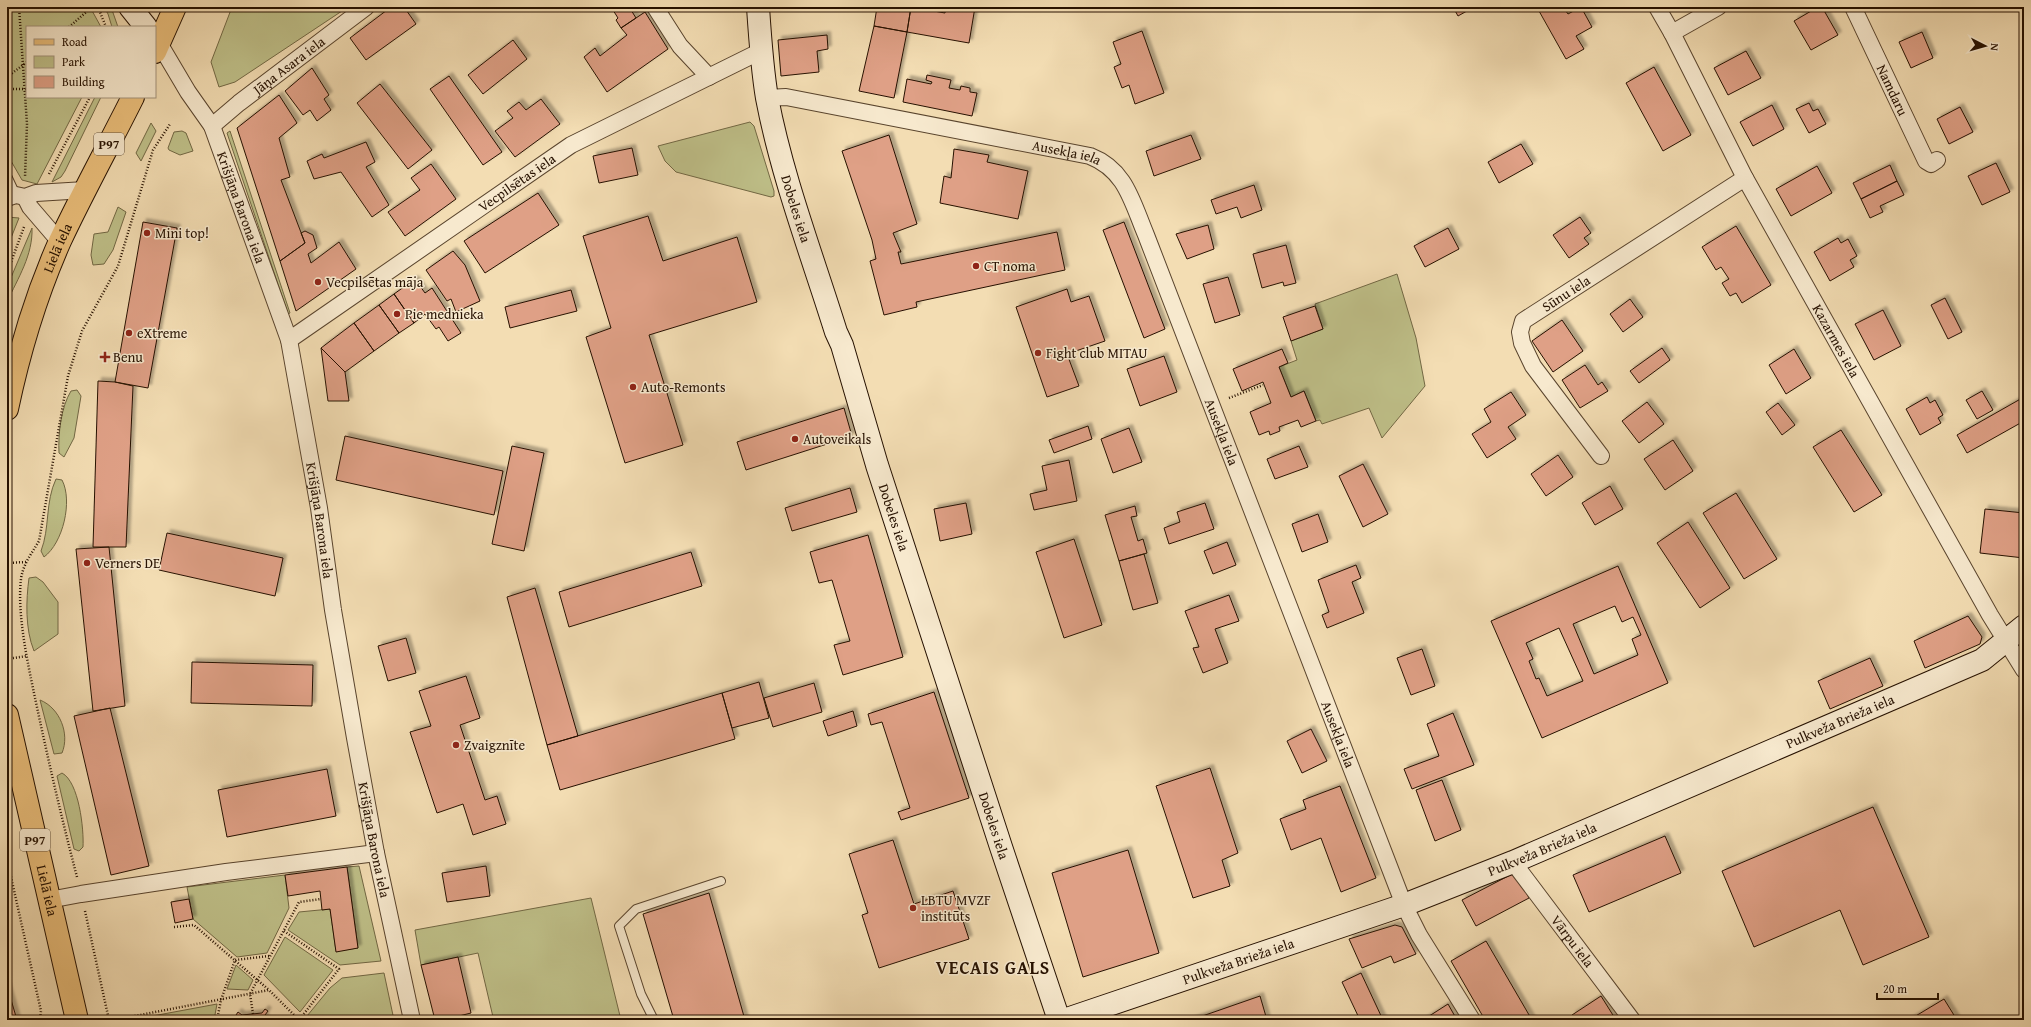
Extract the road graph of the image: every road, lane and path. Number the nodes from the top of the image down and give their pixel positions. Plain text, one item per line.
1 (19, 7) edge
2 (92, 7) edge
3 (98, 7) edge
4 (130, 7) edge
5 (176, 7) edge
6 (366, 7) edge
7 (655, 7) edge
8 (758, 7) edge
9 (1657, 7) edge
10 (1718, 7) edge
11 (1853, 7) edge
12 (70, 26) edge
13 (106, 26) edge
14 (144, 26) edge
15 (1672, 32) junction
16 (156, 37) edge
17 (156, 43) edge
18 (761, 51) junction
19 (26, 63) edge
20 (23, 66) junction
21 (7, 77) edge
22 (708, 77) junction
23 (7, 88) edge
24 (26, 89) edge
25 (26, 98) edge
26 (89, 98) edge
27 (132, 98) edge
28 (767, 98) junction
29 (170, 124) dead end
30 (212, 126) junction
31 (1937, 160) dead end
32 (7, 176) edge
33 (48, 177) dead end
34 (1745, 178) junction
35 (85, 190) junction
36 (15, 194) edge
37 (24, 226) dead end
38 (60, 242) junction
39 (7, 273) edge
40 (289, 340) junction
41 (1264, 385) dead end
42 (1212, 405) junction
43 (7, 409) edge
44 (1601, 456) dead end
45 (26, 562) junction
46 (7, 563) edge
47 (2024, 626) edge
48 (2005, 642) junction
49 (27, 656) junction
50 (7, 659) edge
51 (2024, 670) edge
52 (7, 715) edge
53 (376, 853) junction
54 (7, 859) edge
55 (1513, 862) junction
56 (721, 881) dead end
57 (81, 894) junction
58 (49, 900) junction
59 (321, 900) dead end
60 (1404, 905) junction
61 (174, 927) dead end
62 (284, 931) junction
63 (270, 956) junction
64 (235, 960) junction
65 (258, 980) junction
66 (269, 990) junction
67 (250, 994) junction
68 (220, 1000) junction
69 (253, 1014) dead end
70 (40, 1020) edge
71 (77, 1020) edge
72 (109, 1020) edge
73 (114, 1020) edge
74 (217, 1020) edge
75 (299, 1020) edge
76 (412, 1020) edge
77 (654, 1020) edge
78 (1060, 1020) edge
79 (1064, 1020) edge
80 (1472, 1020) edge
81 (1632, 1020) edge

1 - 20 path
2 - 12 path
3 - 13 path
4 - 14 street
5 - 16 main road
6 - 30 street, Jāņa Asara iela
7 - 22 street
8 - 18 street, Dobeles iela
9 - 15 street, Kazarmes iela
10 - 15 street
11 - 31 street, Namdaru
15 - 34 street, Kazarmes iela
17 - 30 street, Krišjāņa Barona iela
18 - 22 street, Vecpilsētas iela
18 - 28 street, Dobeles iela
19 - 20 path
20 - 21 path
20 - 24 path
22 - 40 street, Vecpilsētas iela
23 - 24 path
25 - 36 path
26 - 33 path
27 - 35 main road, Lielā iela / P97
28 - 42 street, Ausekļa iela
28 - 78 street, Dobeles iela
29 - 45 path
30 - 40 street, Krišjāņa Barona iela
32 - 36 lane
34 - 44 street, Sūnu iela
34 - 48 street, Kazarmes iela
35 - 36 street
35 - 38 main road, Lielā iela / P97
36 - 38 street
37 - 39 path
38 - 43 main road, Lielā iela / P97
40 - 53 street, Krišjāņa Barona iela
41 - 42 path
42 - 60 street, Ausekļa iela
45 - 46 path
45 - 49 path
47 - 48 street, Pulkveža Brieža iela
48 - 51 street, Kazarmes iela
48 - 55 street, Pulkveža Brieža iela
49 - 50 path
49 - 57 path
52 - 58 main road, Lielā iela / P97
53 - 57 street
53 - 76 street, Krišjāņa Barona iela
54 - 70 path
55 - 60 street, Pulkveža Brieža iela
55 - 81 street, Vārpu iela
56 - 77 lane
57 - 58 street
57 - 72 path
58 - 71 main road, Lielā iela / P97
59 - 62 path
60 - 79 street, Pulkveža Brieža iela
60 - 80 street, Ausekļa iela
61 - 64 path
62 - 63 path
62 - 75 path
63 - 64 path
63 - 65 path
64 - 65 path
64 - 68 path
65 - 66 path
65 - 67 path
66 - 67 path
66 - 75 path
67 - 68 path
67 - 69 path
68 - 73 path
68 - 74 path

